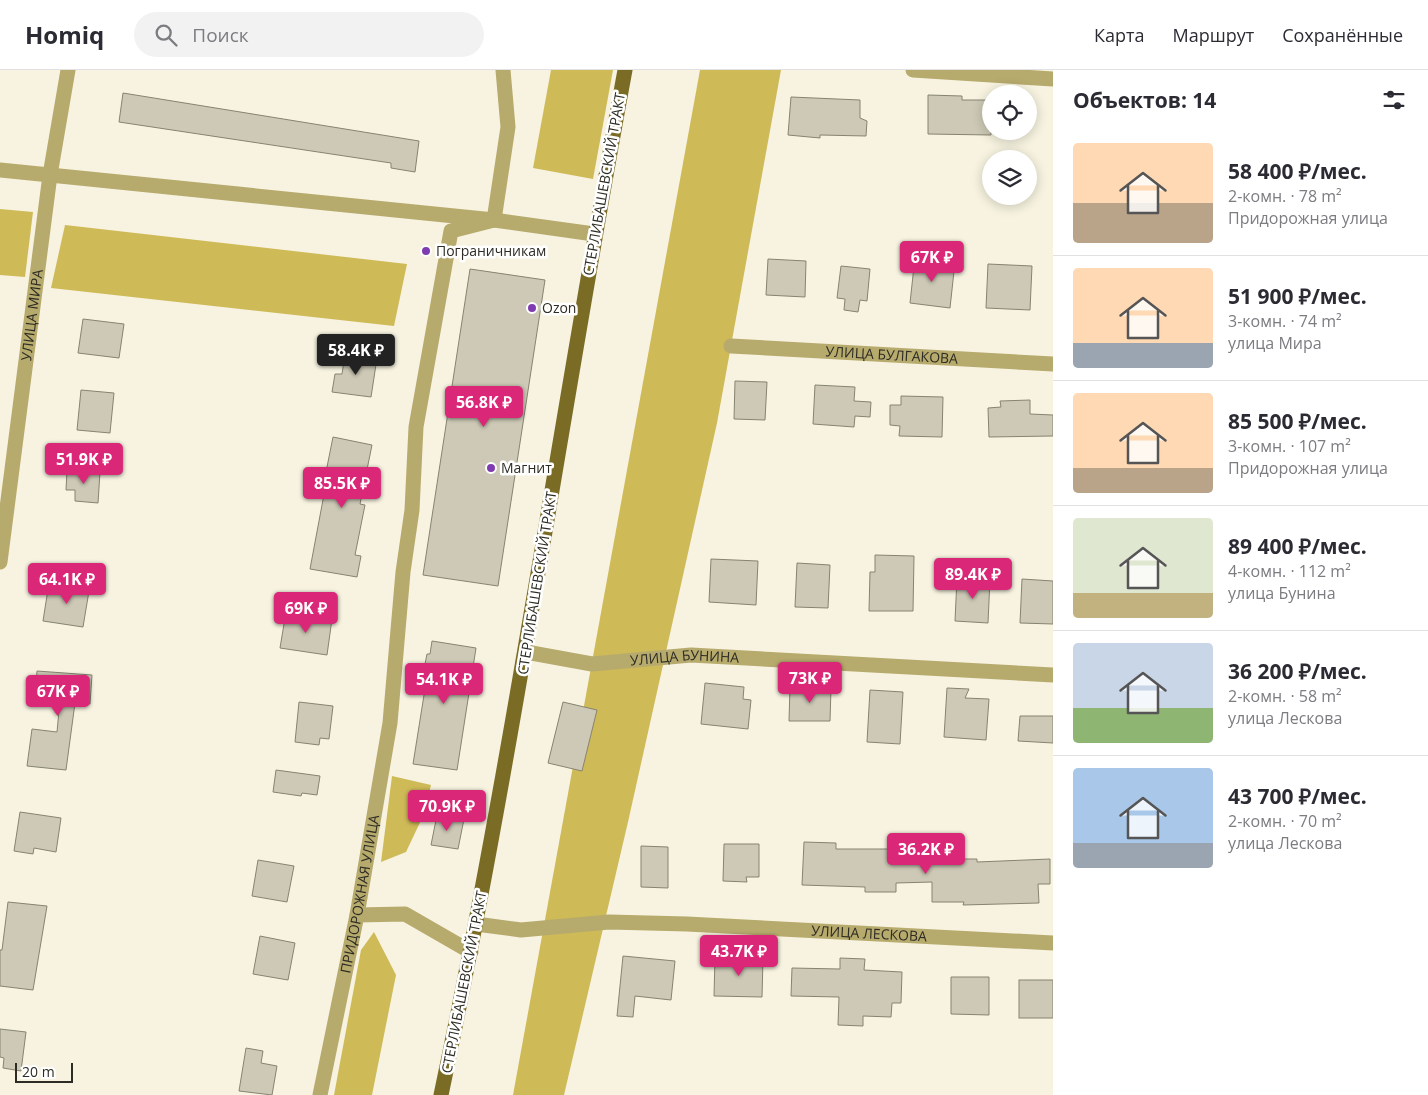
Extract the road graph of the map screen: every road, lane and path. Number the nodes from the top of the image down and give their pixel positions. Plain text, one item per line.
1 (68, 70) edge
2 (503, 70) edge
3 (625, 70) edge
4 (913, 70) edge
5 (1053, 79) edge
6 (0, 170) edge
7 (50, 175) junction
8 (494, 220) junction
9 (594, 234) junction
10 (731, 346) dead end
11 (1053, 364) edge
12 (0, 562) edge
13 (526, 652) junction
14 (1053, 676) edge
15 (358, 915) junction
16 (476, 924) junction
17 (1053, 944) edge
18 (471, 952) junction
19 (320, 1095) edge
20 (441, 1095) edge

1 - 7 street, УЛИЦА МИРА
2 - 8 street
3 - 9 main road, СТЕРЛИБАШЕВСКИЙ ТРАКТ
4 - 5 street
6 - 7 street
7 - 8 street
7 - 12 street, УЛИЦА МИРА
8 - 9 street
8 - 15 street, ПРИДОРОЖНАЯ УЛИЦА
9 - 13 main road, СТЕРЛИБАШЕВСКИЙ ТРАКТ
10 - 11 street, УЛИЦА БУЛГАКОВА
13 - 14 street, УЛИЦА БУНИНА
13 - 16 main road, СТЕРЛИБАШЕВСКИЙ ТРАКТ
15 - 18 street
15 - 19 street, ПРИДОРОЖНАЯ УЛИЦА
16 - 17 street, УЛИЦА ЛЕСКОВА
16 - 18 main road, СТЕРЛИБАШЕВСКИЙ ТРАКТ
18 - 20 main road, СТЕРЛИБАШЕВСКИЙ ТРАКТ

